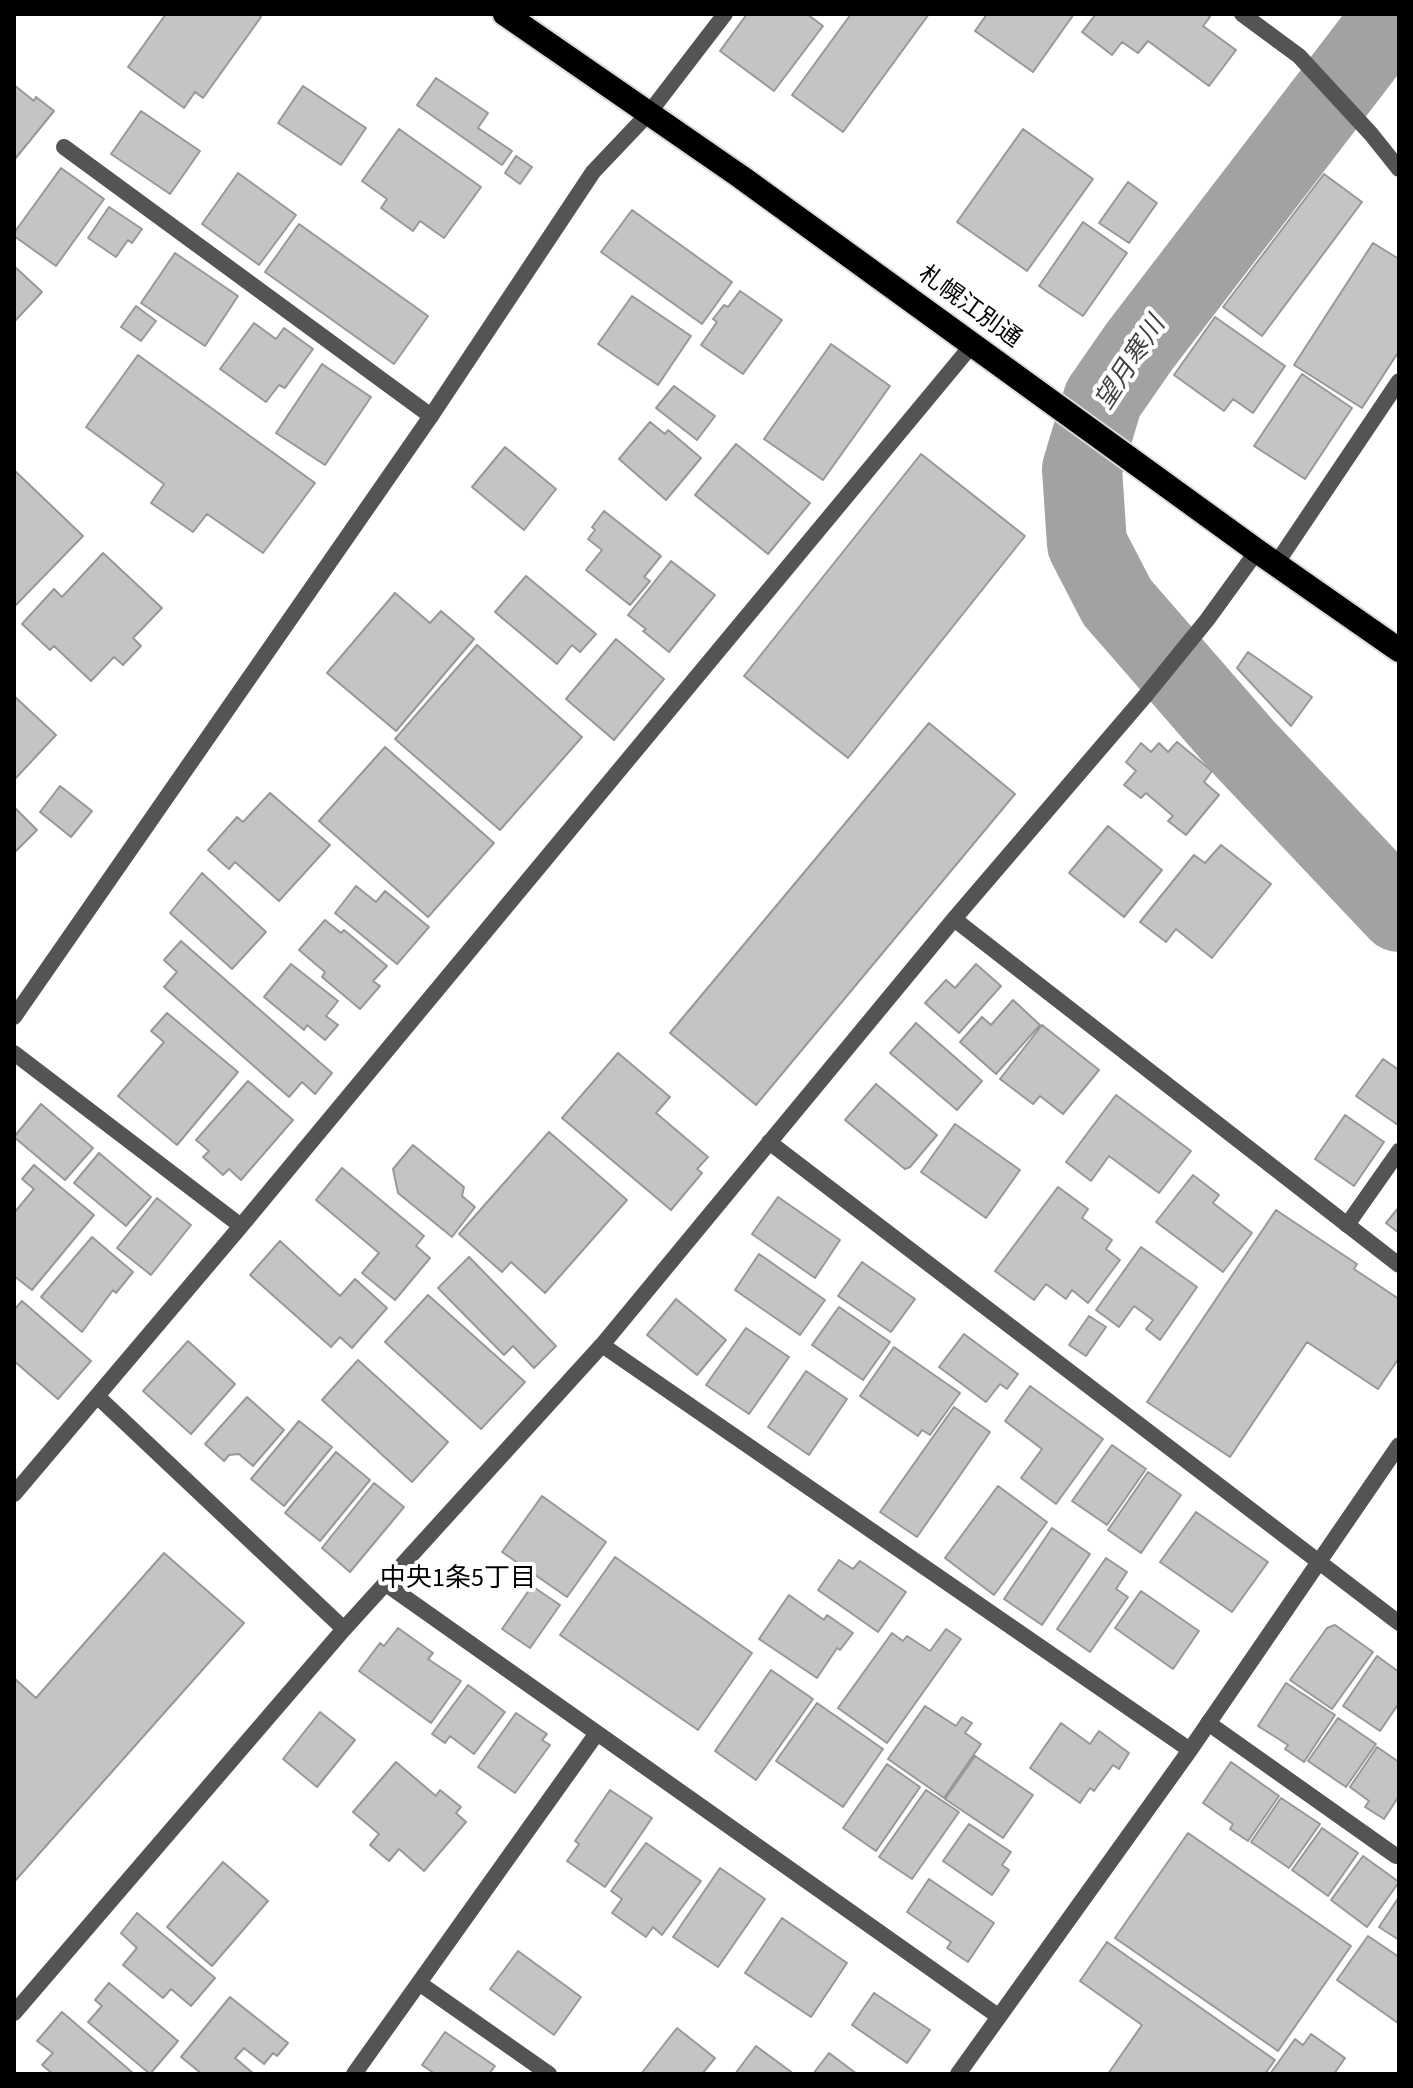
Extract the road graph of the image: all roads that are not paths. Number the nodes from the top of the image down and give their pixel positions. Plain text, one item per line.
1 (505, 14) edge
2 (725, 14) edge
3 (1242, 14) edge
4 (649, 113) junction
5 (64, 147) dead end
6 (1399, 169) edge
7 (972, 345) junction
8 (1399, 381) edge
9 (431, 416) junction
10 (1266, 558) junction
11 (1399, 650) edge
12 (954, 919) junction
13 (14, 1017) edge
14 (14, 1053) edge
15 (769, 1142) junction
16 (1399, 1151) edge
17 (1347, 1225) junction
18 (241, 1226) junction
19 (1399, 1265) edge
20 (602, 1345) junction
21 (97, 1396) junction
22 (1399, 1445) edge
23 (14, 1494) edge
24 (1318, 1562) junction
25 (386, 1584) junction
26 (1399, 1623) edge
27 (344, 1629) junction
28 (1208, 1723) junction
29 (597, 1733) junction
30 (1190, 1750) junction
31 (1396, 1856) dead end
32 (419, 1983) junction
33 (14, 2013) edge
34 (998, 2016) junction
35 (354, 2074) edge
36 (549, 2074) edge
37 (958, 2074) edge

1 - 4 highway, 札幌江別通
2 - 4 street
3 - 6 street
4 - 7 highway, 札幌江別通
4 - 9 street
5 - 9 street
7 - 10 highway, 札幌江別通
7 - 18 street
8 - 10 street
9 - 13 street
10 - 11 highway, 札幌江別通
10 - 12 street
12 - 15 street
12 - 17 street
14 - 18 street
15 - 20 street
15 - 24 street
16 - 17 street
17 - 19 street
18 - 21 street
20 - 25 street
20 - 30 street
21 - 23 street
21 - 27 street
22 - 24 street
24 - 26 street
24 - 28 street
25 - 27 street
25 - 29 street
27 - 33 street
28 - 30 street
28 - 31 street
29 - 32 street
29 - 34 street
30 - 34 street
32 - 35 street
32 - 36 street
34 - 37 street

